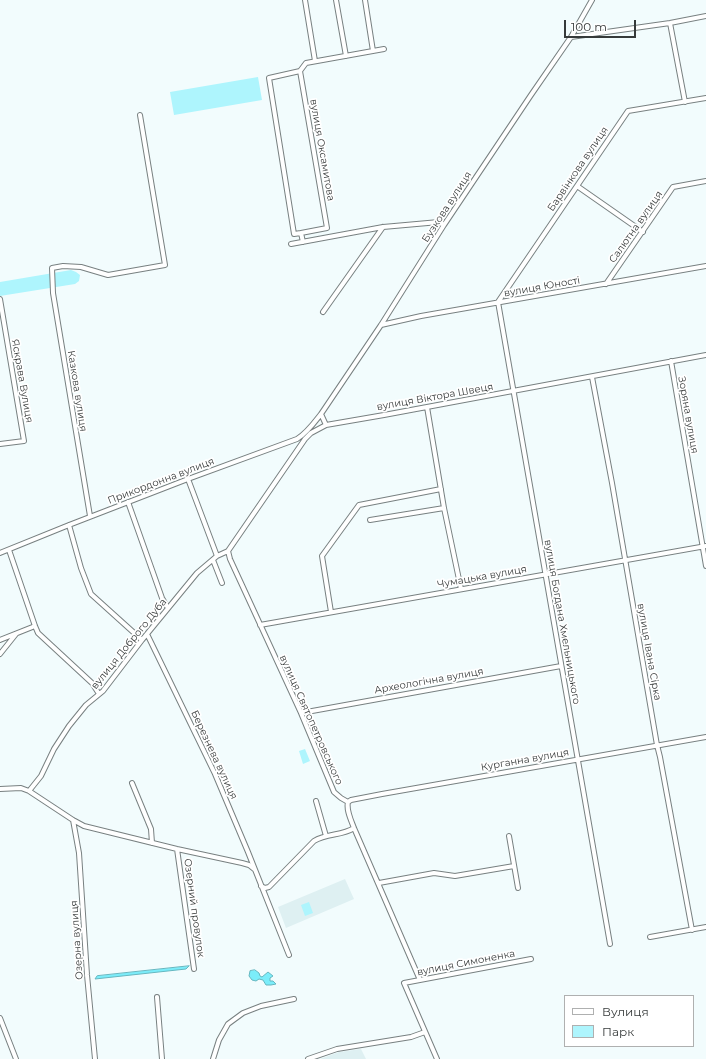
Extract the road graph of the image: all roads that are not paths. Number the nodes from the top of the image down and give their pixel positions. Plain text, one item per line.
1 (305, 0) edge
2 (336, 0) edge
3 (364, 0) edge
4 (592, 0) edge
5 (706, 16) edge
6 (670, 23) junction
7 (571, 37) junction
8 (384, 50) dead end
9 (373, 51) junction
10 (346, 56) junction
11 (315, 61) junction
12 (300, 71) junction
13 (706, 98) edge
14 (684, 102) junction
15 (140, 115) dead end
16 (706, 181) edge
17 (577, 186) junction
18 (444, 225) junction
19 (383, 227) junction
20 (643, 232) junction
21 (301, 233) junction
22 (303, 242) junction
23 (291, 244) dead end
24 (706, 266) edge
25 (606, 284) junction
26 (0, 300) edge
27 (498, 302) junction
28 (323, 312) dead end
29 (381, 325) junction
30 (706, 355) edge
31 (671, 361) junction
32 (592, 377) junction
33 (514, 391) junction
34 (427, 407) junction
35 (321, 414) junction
36 (326, 425) junction
37 (0, 444) edge
38 (188, 479) junction
39 (441, 489) junction
40 (128, 502) junction
41 (444, 508) junction
42 (90, 516) junction
43 (370, 520) dead end
44 (68, 524) junction
45 (704, 546) edge
46 (9, 550) junction
47 (228, 551) junction
48 (0, 553) edge
49 (217, 556) junction
50 (213, 560) junction
51 (625, 560) junction
52 (706, 566) edge
53 (545, 574) junction
54 (222, 583) dead end
55 (461, 589) junction
56 (168, 608) junction
57 (331, 612) junction
58 (260, 624) junction
59 (35, 626) junction
60 (16, 634) junction
61 (147, 634) junction
62 (0, 640) edge
63 (142, 640) junction
64 (0, 654) edge
65 (561, 666) junction
66 (99, 694) junction
67 (301, 713) junction
68 (706, 737) edge
69 (657, 745) junction
70 (577, 759) junction
71 (132, 783) dead end
72 (0, 788) edge
73 (29, 791) junction
74 (316, 801) dead end
75 (348, 802) junction
76 (72, 820) junction
77 (354, 828) junction
78 (326, 836) junction
79 (509, 836) dead end
80 (152, 844) junction
81 (177, 849) junction
82 (514, 866) junction
83 (254, 869) junction
84 (378, 883) junction
85 (261, 886) junction
86 (518, 888) dead end
87 (706, 928) edge
88 (692, 930) junction
89 (650, 937) dead end
90 (610, 944) dead end
91 (289, 955) dead end
92 (531, 959) dead end
93 (194, 969) dead end
94 (420, 980) junction
95 (157, 997) dead end
96 (294, 999) dead end
97 (0, 1018) edge
98 (425, 1032) junction
99 (16, 1059) edge
100 (95, 1059) edge
101 (162, 1059) edge
102 (213, 1059) edge
103 (308, 1059) edge
104 (437, 1059) edge

1 - 11 street
2 - 10 street
3 - 9 street
4 - 7 street, Бузкова вулиця
5 - 6 street
6 - 7 street
6 - 14 street
7 - 18 street, Бузкова вулиця
8 - 9 street
9 - 10 street
10 - 11 street
11 - 12 street
12 - 21 street, вулиця Оксамитова
12 - 21 street
13 - 14 street, Барвінкова вулиця
14 - 17 street, Барвінкова вулиця
15 - 42 street, Казкова вулиця
16 - 20 street, Салютна вулиця
17 - 20 street
17 - 27 street, Барвінкова вулиця
18 - 19 street
18 - 29 street, Бузкова вулиця
19 - 22 street
19 - 28 street
20 - 25 street, Салютна вулиця
21 - 22 street
22 - 23 street
24 - 25 street, вулиця Юності
25 - 27 street, вулиця Юності
26 - 37 street, Яскрава Вулиця
27 - 29 street, вулиця Юності
27 - 33 street, вулиця Богдана Хмельницького
29 - 35 street, Бузкова вулиця
30 - 31 street, вулиця Віктора Швеця
31 - 32 street, вулиця Віктора Швеця
31 - 45 street, Зоряна вулиця
32 - 33 street, вулиця Віктора Швеця
32 - 51 street, вулиця Івана Сірка
33 - 34 street, вулиця Віктора Швеця
33 - 53 street, вулиця Богдана Хмельницького
34 - 36 street, вулиця Віктора Швеця
34 - 39 street
35 - 36 street
35 - 38 street, Прикордонна вулиця
36 - 47 street, вулиця Віктора Швеця
38 - 40 street, Прикордонна вулиця
38 - 49 street
39 - 41 street
39 - 57 street
40 - 42 street, Прикордонна вулиця
40 - 56 street
41 - 43 street
41 - 55 street
42 - 44 street, Прикордонна вулиця
44 - 46 street, Прикордонна вулиця
44 - 63 street
45 - 51 street, Чумацька вулиця
45 - 52 street, Зоряна вулиця
46 - 48 street, Прикордонна вулиця
46 - 59 street
47 - 49 street, вулиця Доброго Дуба
47 - 58 street, вулиця Святопетровського
49 - 50 street, вулиця Доброго Дуба
50 - 54 street
50 - 56 street, вулиця Доброго Дуба
51 - 53 street, Чумацька вулиця
51 - 69 street, вулиця Івана Сірка
53 - 55 street, Чумацька вулиця
53 - 65 street, вулиця Богдана Хмельницького
55 - 57 street, Чумацька вулиця
56 - 61 street, вулиця Доброго Дуба
57 - 58 street, Чумацька вулиця
58 - 67 street, вулиця Святопетровського
59 - 60 street
59 - 66 street
60 - 62 street
60 - 64 street
61 - 63 street, вулиця Доброго Дуба
61 - 83 street, Березнева вулиця
63 - 66 street, вулиця Доброго Дуба
65 - 67 street, Археологічна вулиця
65 - 70 street, вулиця Богдана Хмельницького
66 - 73 street, вулиця Доброго Дуба
67 - 75 street, вулиця Святопетровського
68 - 69 street, Курганна вулиця
69 - 70 street, Курганна вулиця
69 - 88 street, вулиця Івана Сірка
70 - 75 street, Курганна вулиця
70 - 90 street, вулиця Богдана Хмельницького
71 - 80 street
72 - 73 street
73 - 76 street
74 - 78 street
75 - 77 street
76 - 80 street
76 - 100 street, Озерна вулиця
77 - 78 street
77 - 84 street
78 - 85 street
79 - 82 street
80 - 81 street
81 - 83 street
81 - 93 street, Озерний провулок
82 - 84 street
82 - 86 street
83 - 85 street, Березнева вулиця
84 - 94 street
85 - 91 street, Березнева вулиця
87 - 88 street
88 - 89 street
92 - 94 street, вулиця Симоненка
94 - 98 street, вулиця Симоненка
95 - 101 street
96 - 102 street
97 - 99 street
98 - 103 street
98 - 104 street

